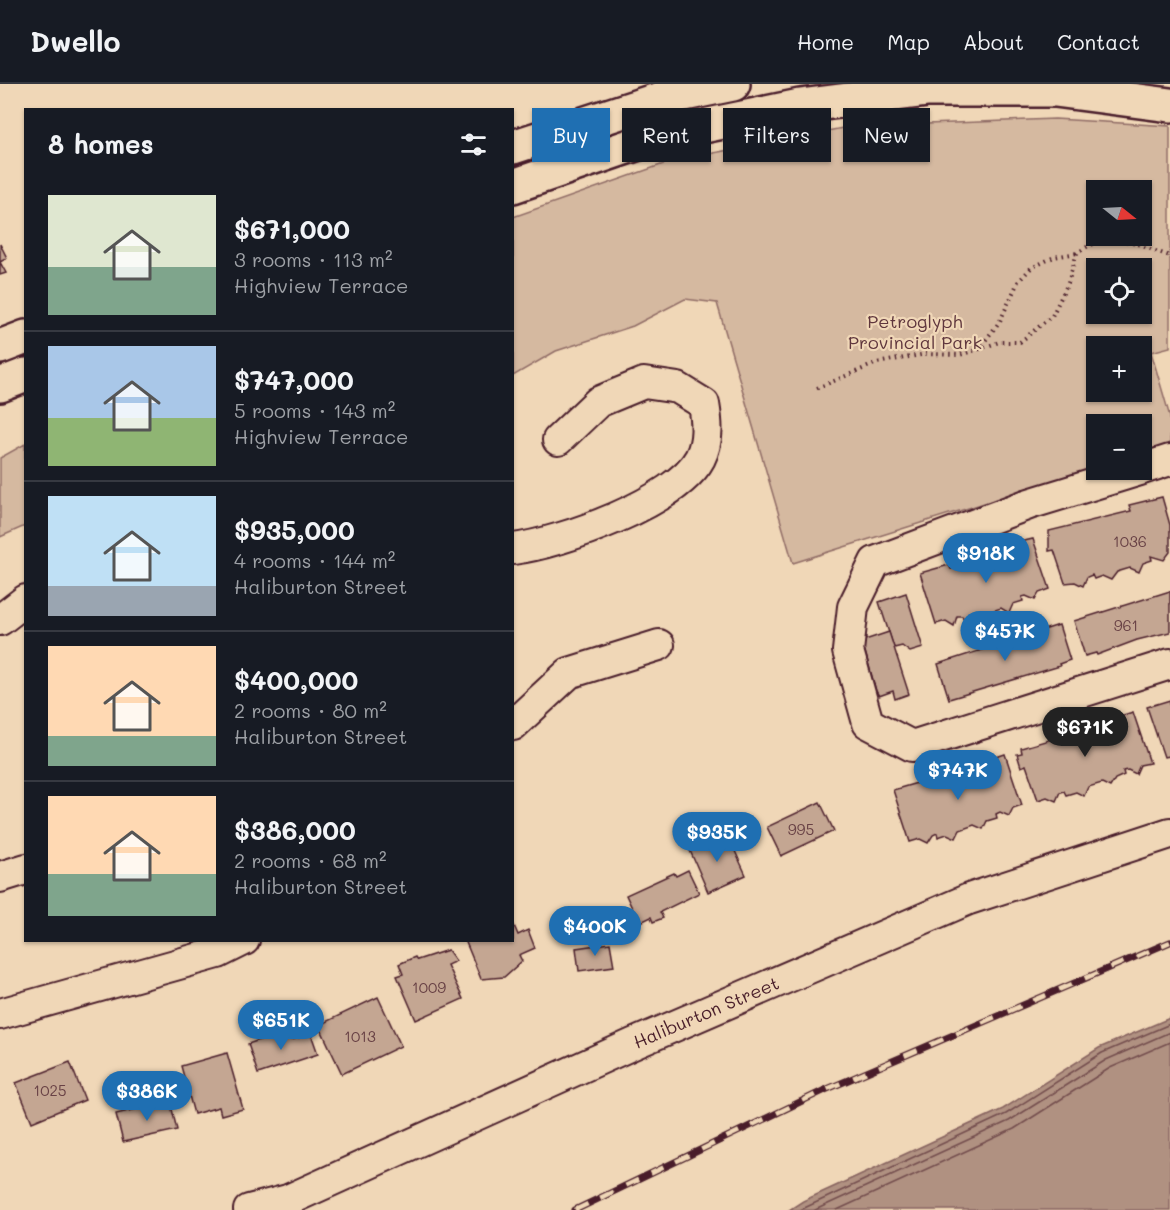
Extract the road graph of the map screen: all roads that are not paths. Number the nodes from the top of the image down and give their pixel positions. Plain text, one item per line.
1 (733, 84) edge
2 (1170, 105) edge
3 (514, 147) edge
4 (514, 186) edge
5 (24, 338) edge
6 (0, 347) edge
7 (24, 376) edge
8 (0, 385) edge
9 (558, 440) dead end
10 (1170, 460) edge
11 (1152, 466) edge
12 (1106, 480) edge
13 (514, 549) edge
14 (24, 602) edge
15 (0, 620) edge
16 (659, 645) dead end
17 (1170, 664) edge
18 (514, 724) edge
19 (1170, 833) edge
20 (24, 870) edge
21 (0, 877) edge
22 (240, 942) edge
23 (0, 1014) edge
24 (249, 1210) edge

1 - 3 highway
2 - 4 highway
5 - 6 highway
7 - 8 highway
9 - 13 street
10 - 11 street
12 - 17 street
14 - 15 street
16 - 18 street
19 - 24 street, Haliburton Street
20 - 21 street
22 - 23 street

